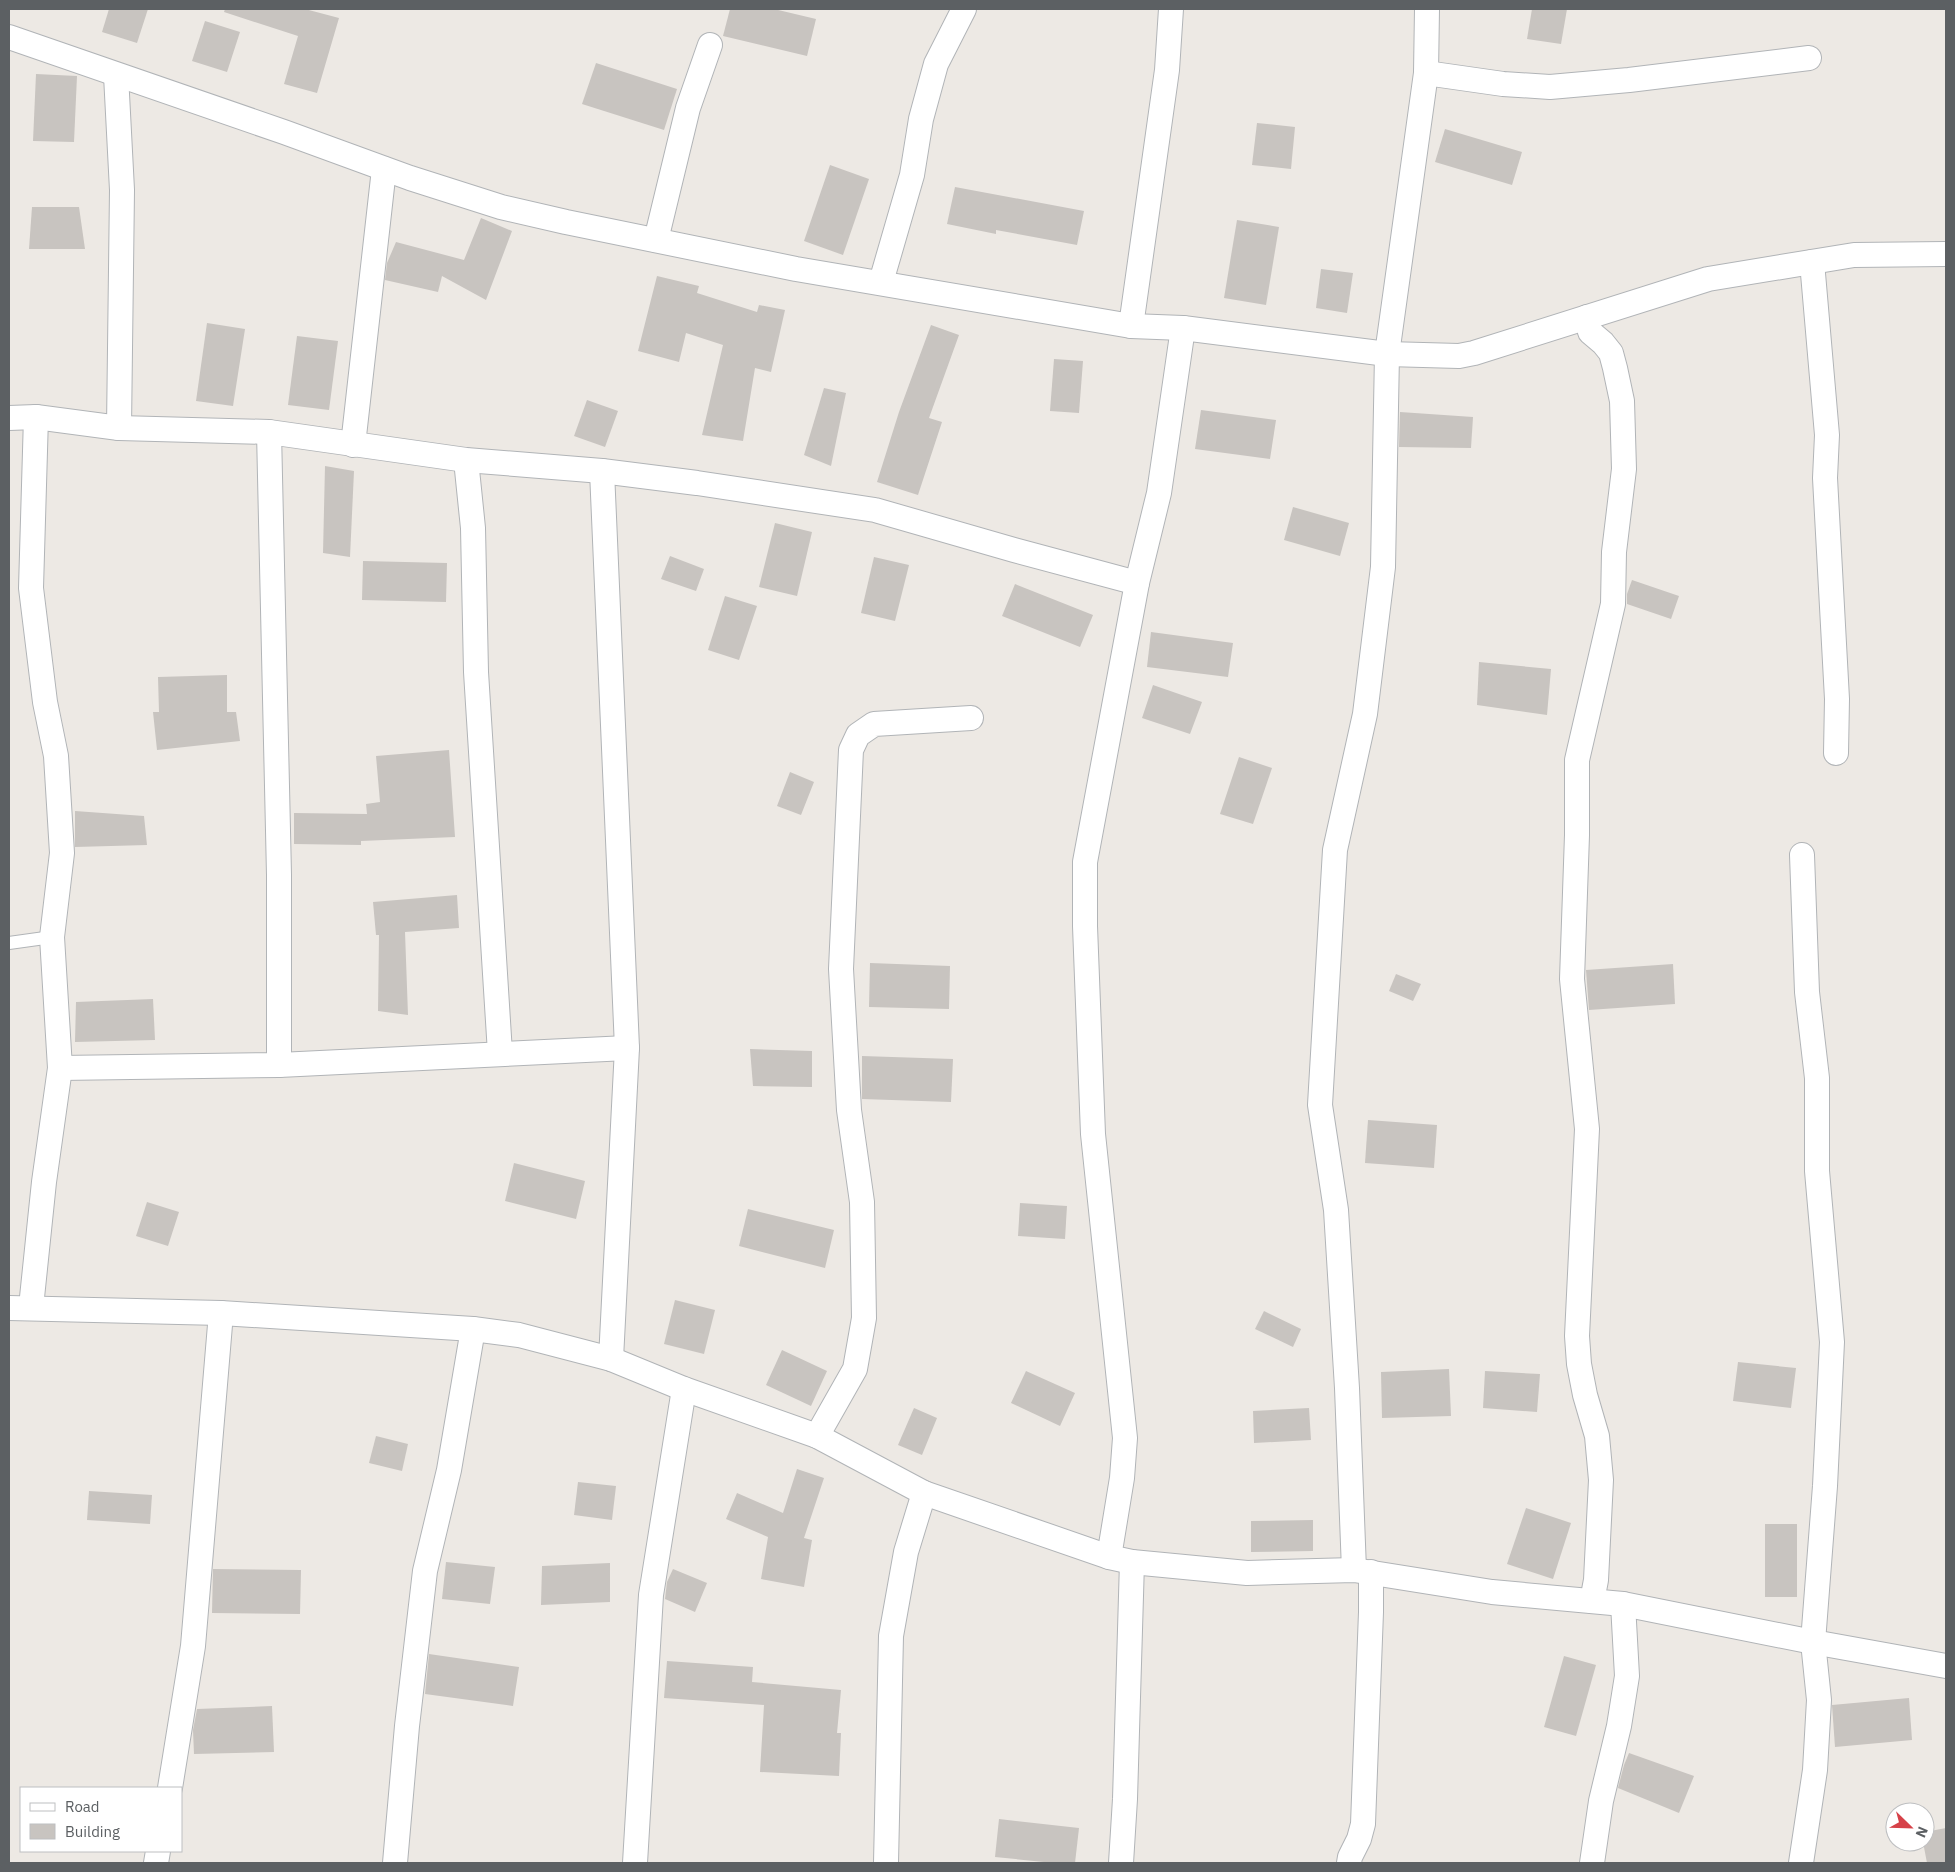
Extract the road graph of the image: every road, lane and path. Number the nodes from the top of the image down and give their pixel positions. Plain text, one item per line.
1 (964, 9) edge
2 (1171, 9) edge
3 (1427, 9) edge
4 (9, 37) edge
5 (710, 46) dead end
6 (1809, 58) dead end
7 (1426, 73) junction
8 (116, 75) junction
9 (384, 168) junction
10 (656, 240) junction
11 (1946, 254) edge
12 (1812, 262) junction
13 (881, 282) junction
14 (1587, 317) junction
15 (1131, 326) junction
16 (1183, 328) junction
17 (1387, 354) junction
18 (36, 417) junction
19 (9, 418) edge
20 (119, 428) junction
21 (269, 432) junction
22 (353, 445) junction
23 (466, 460) junction
24 (602, 471) junction
25 (1137, 583) junction
26 (971, 718) dead end
27 (1836, 753) dead end
28 (1802, 856) dead end
29 (52, 936) junction
30 (9, 944) edge
31 (627, 1048) junction
32 (500, 1053) junction
33 (279, 1065) junction
34 (60, 1068) junction
35 (20, 1308) edge
36 (221, 1313) junction
37 (473, 1329) junction
38 (611, 1359) junction
39 (684, 1389) junction
40 (817, 1436) junction
41 (924, 1493) junction
42 (1109, 1557) junction
43 (1132, 1562) junction
44 (1362, 1571) junction
45 (1592, 1601) junction
46 (1624, 1604) junction
47 (1813, 1642) junction
48 (1946, 1666) edge
49 (170, 1787) edge
50 (395, 1863) edge
51 (635, 1863) edge
52 (886, 1863) edge
53 (1121, 1863) edge
54 (1349, 1863) edge
55 (1592, 1863) edge
56 (1801, 1863) edge

1 - 13 street
2 - 15 street
3 - 7 street
4 - 8 street
5 - 10 street
6 - 7 street
7 - 17 street
8 - 9 street
8 - 20 street
9 - 10 street
9 - 22 street
10 - 13 street
11 - 12 street
12 - 14 street
12 - 27 street
13 - 15 street
14 - 17 street
14 - 45 street
15 - 16 street
16 - 17 street
16 - 25 street
17 - 44 street
18 - 19 street
18 - 20 street
18 - 29 street
20 - 21 street
21 - 22 street
21 - 33 street
22 - 23 street
23 - 24 street
23 - 32 street
24 - 25 street
24 - 31 street
25 - 42 street
26 - 40 street
28 - 47 street
29 - 30 lane
29 - 34 street
31 - 32 street
31 - 38 street
32 - 33 street
33 - 34 street
34 - 35 street
35 - 36 street
36 - 37 street
36 - 49 street
37 - 38 street
37 - 50 street
38 - 39 street
39 - 40 street
39 - 51 street
40 - 41 street
41 - 42 street
41 - 52 street
42 - 43 street
43 - 44 street
43 - 53 street
44 - 45 street
44 - 54 street
45 - 46 street
46 - 47 street
46 - 55 street
47 - 48 street
47 - 56 street

